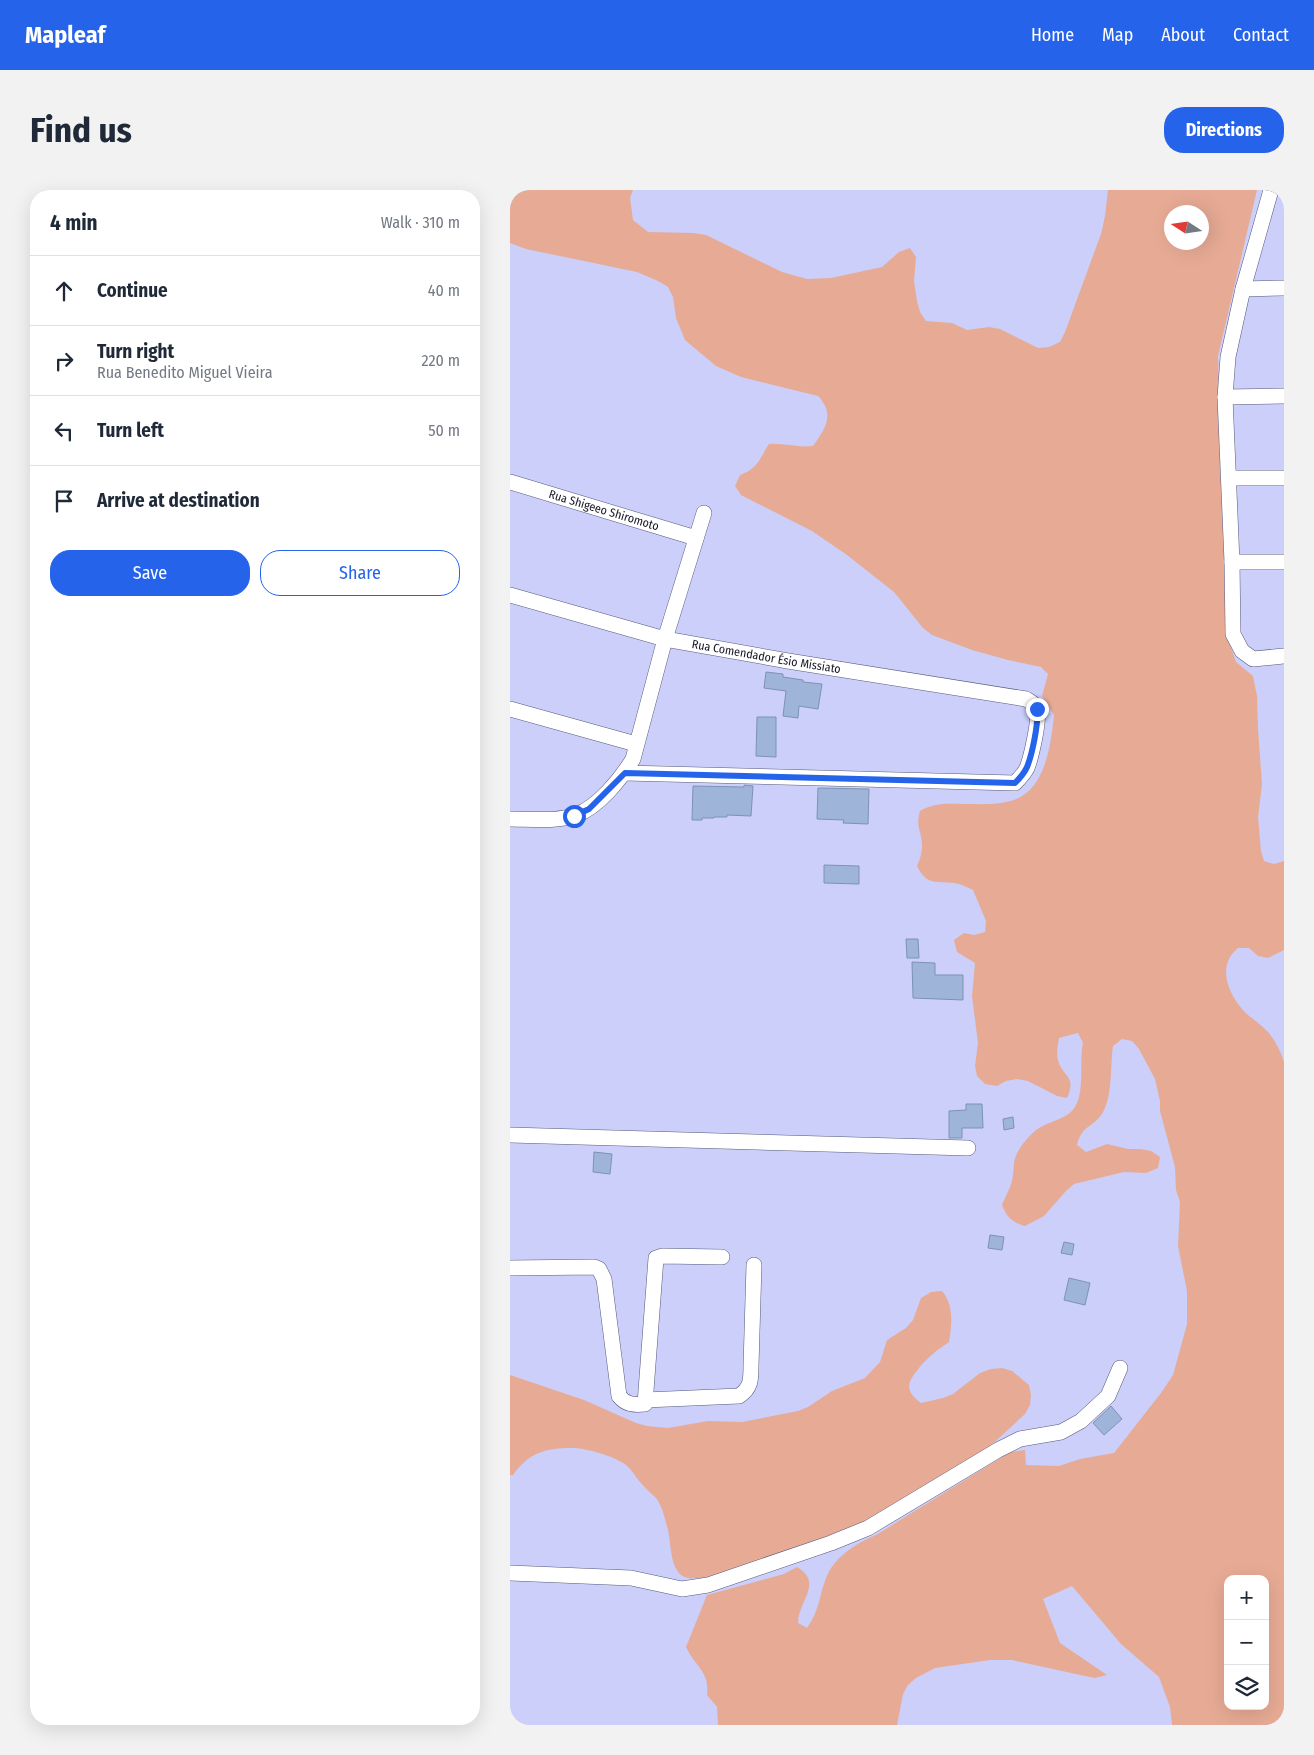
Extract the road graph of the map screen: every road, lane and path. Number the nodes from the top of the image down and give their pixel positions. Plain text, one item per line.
1 (1271, 190) edge
2 (1284, 288) edge
3 (1242, 289) junction
4 (1284, 396) edge
5 (1225, 397) junction
6 (1229, 478) junction
7 (1284, 478) edge
8 (510, 482) edge
9 (704, 513) dead end
10 (696, 538) junction
11 (1232, 562) junction
12 (1284, 562) edge
13 (510, 595) edge
14 (665, 639) junction
15 (1284, 656) edge
16 (510, 709) edge
17 (636, 744) junction
18 (625, 773) junction
19 (510, 819) edge
20 (510, 1135) edge
21 (968, 1148) dead end
22 (722, 1257) dead end
23 (754, 1265) dead end
24 (510, 1268) edge
25 (1120, 1368) dead end
26 (645, 1400) junction
27 (510, 1572) edge

1 - 3 street
2 - 3 street
3 - 5 street
4 - 5 street
5 - 6 street
6 - 7 street
6 - 11 street
8 - 10 street, Rua Shigeeo Shiromoto
9 - 10 street
10 - 14 street
11 - 12 street
11 - 15 street
13 - 14 street, Rua Comendador Ésio Missiato
14 - 17 street
14 - 18 street, Rua Comendador Ésio Missiato
16 - 17 street
17 - 18 street
18 - 19 street
20 - 21 street
22 - 26 street
23 - 26 street
24 - 26 street
25 - 27 street

